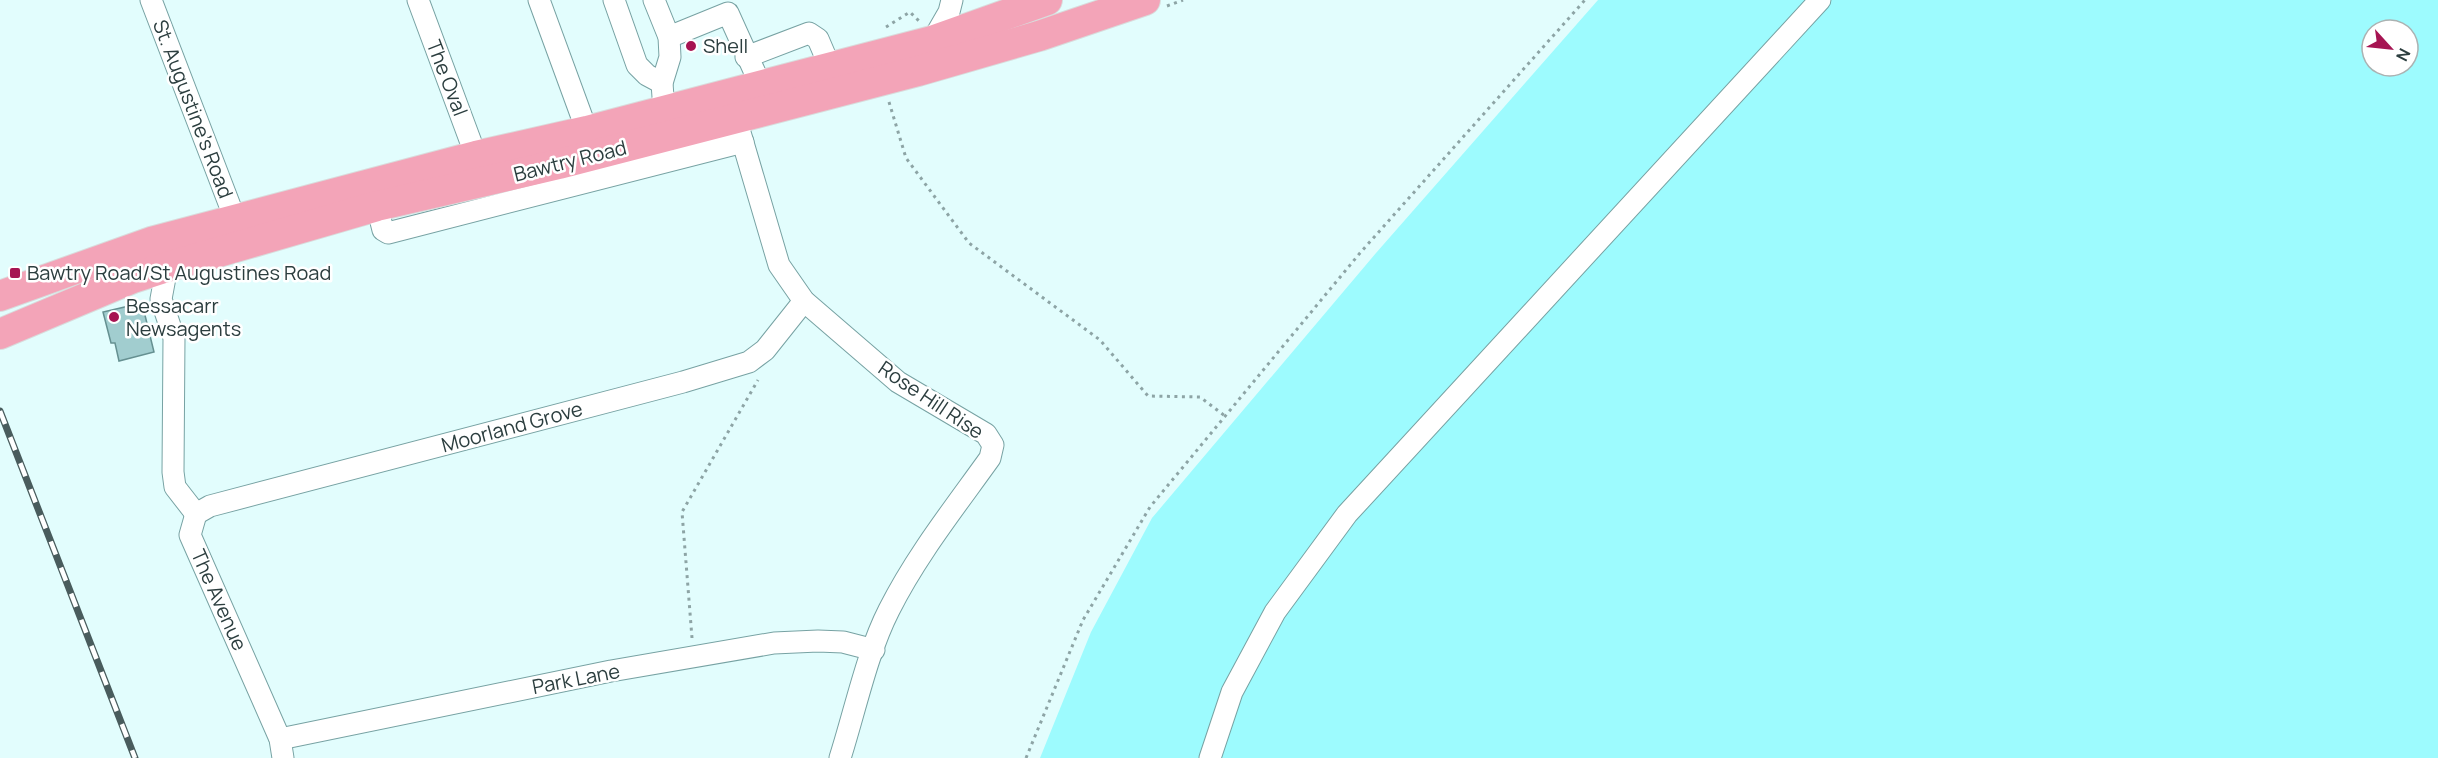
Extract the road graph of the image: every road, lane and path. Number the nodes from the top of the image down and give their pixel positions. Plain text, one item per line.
1 (151, 0) edge
2 (418, 0) edge
3 (539, 0) edge
4 (614, 0) edge
5 (654, 0) edge
6 (952, 0) edge
7 (1047, 0) edge
8 (1145, 0) edge
9 (1585, 0) edge
10 (1820, 0) edge
11 (725, 6) edge
12 (669, 37) junction
13 (932, 41) junction
14 (746, 57) junction
15 (830, 67) junction
16 (918, 71) junction
17 (761, 86) junction
18 (887, 95) dead end
19 (663, 97) junction
20 (587, 130) junction
21 (740, 130) junction
22 (476, 156) junction
23 (235, 219) junction
24 (167, 267) junction
25 (5, 295) edge
26 (804, 301) junction
27 (12, 329) edge
28 (765, 350) junction
29 (1225, 416) junction
30 (196, 514) junction
31 (874, 650) junction
32 (694, 657) junction
33 (281, 749) edge
34 (840, 758) edge
35 (1026, 758) edge
36 (1210, 758) edge

1 - 23 street, St. Augustine's Road
2 - 22 street, The Oval
3 - 20 street
4 - 19 street
5 - 12 street
6 - 13 street
7 - 13 highway, Bawtry Road
8 - 16 highway, Bawtry Road
9 - 29 path
10 - 36 street
11 - 12 street
11 - 14 street
12 - 19 street
13 - 15 highway, Bawtry Road
13 - 16 street
14 - 15 street
14 - 17 street
15 - 17 highway, Bawtry Road
16 - 21 highway, Bawtry Road
17 - 19 highway, Bawtry Road
18 - 29 path
19 - 20 highway, Bawtry Road
20 - 22 highway, Bawtry Road
21 - 24 highway, Bawtry Road
21 - 26 street, Rose Hill Rise
22 - 23 highway, Bawtry Road
23 - 25 highway, Bawtry Road
24 - 27 highway, Bawtry Road
24 - 30 street
26 - 28 street, Moorland Grove
26 - 31 street, Rose Hill Rise
28 - 30 street, Moorland Grove
28 - 32 path
29 - 35 path
30 - 33 street, The Avenue
31 - 32 street, Park Lane
31 - 34 street, Rose Hill Rise
32 - 33 street, Park Lane

